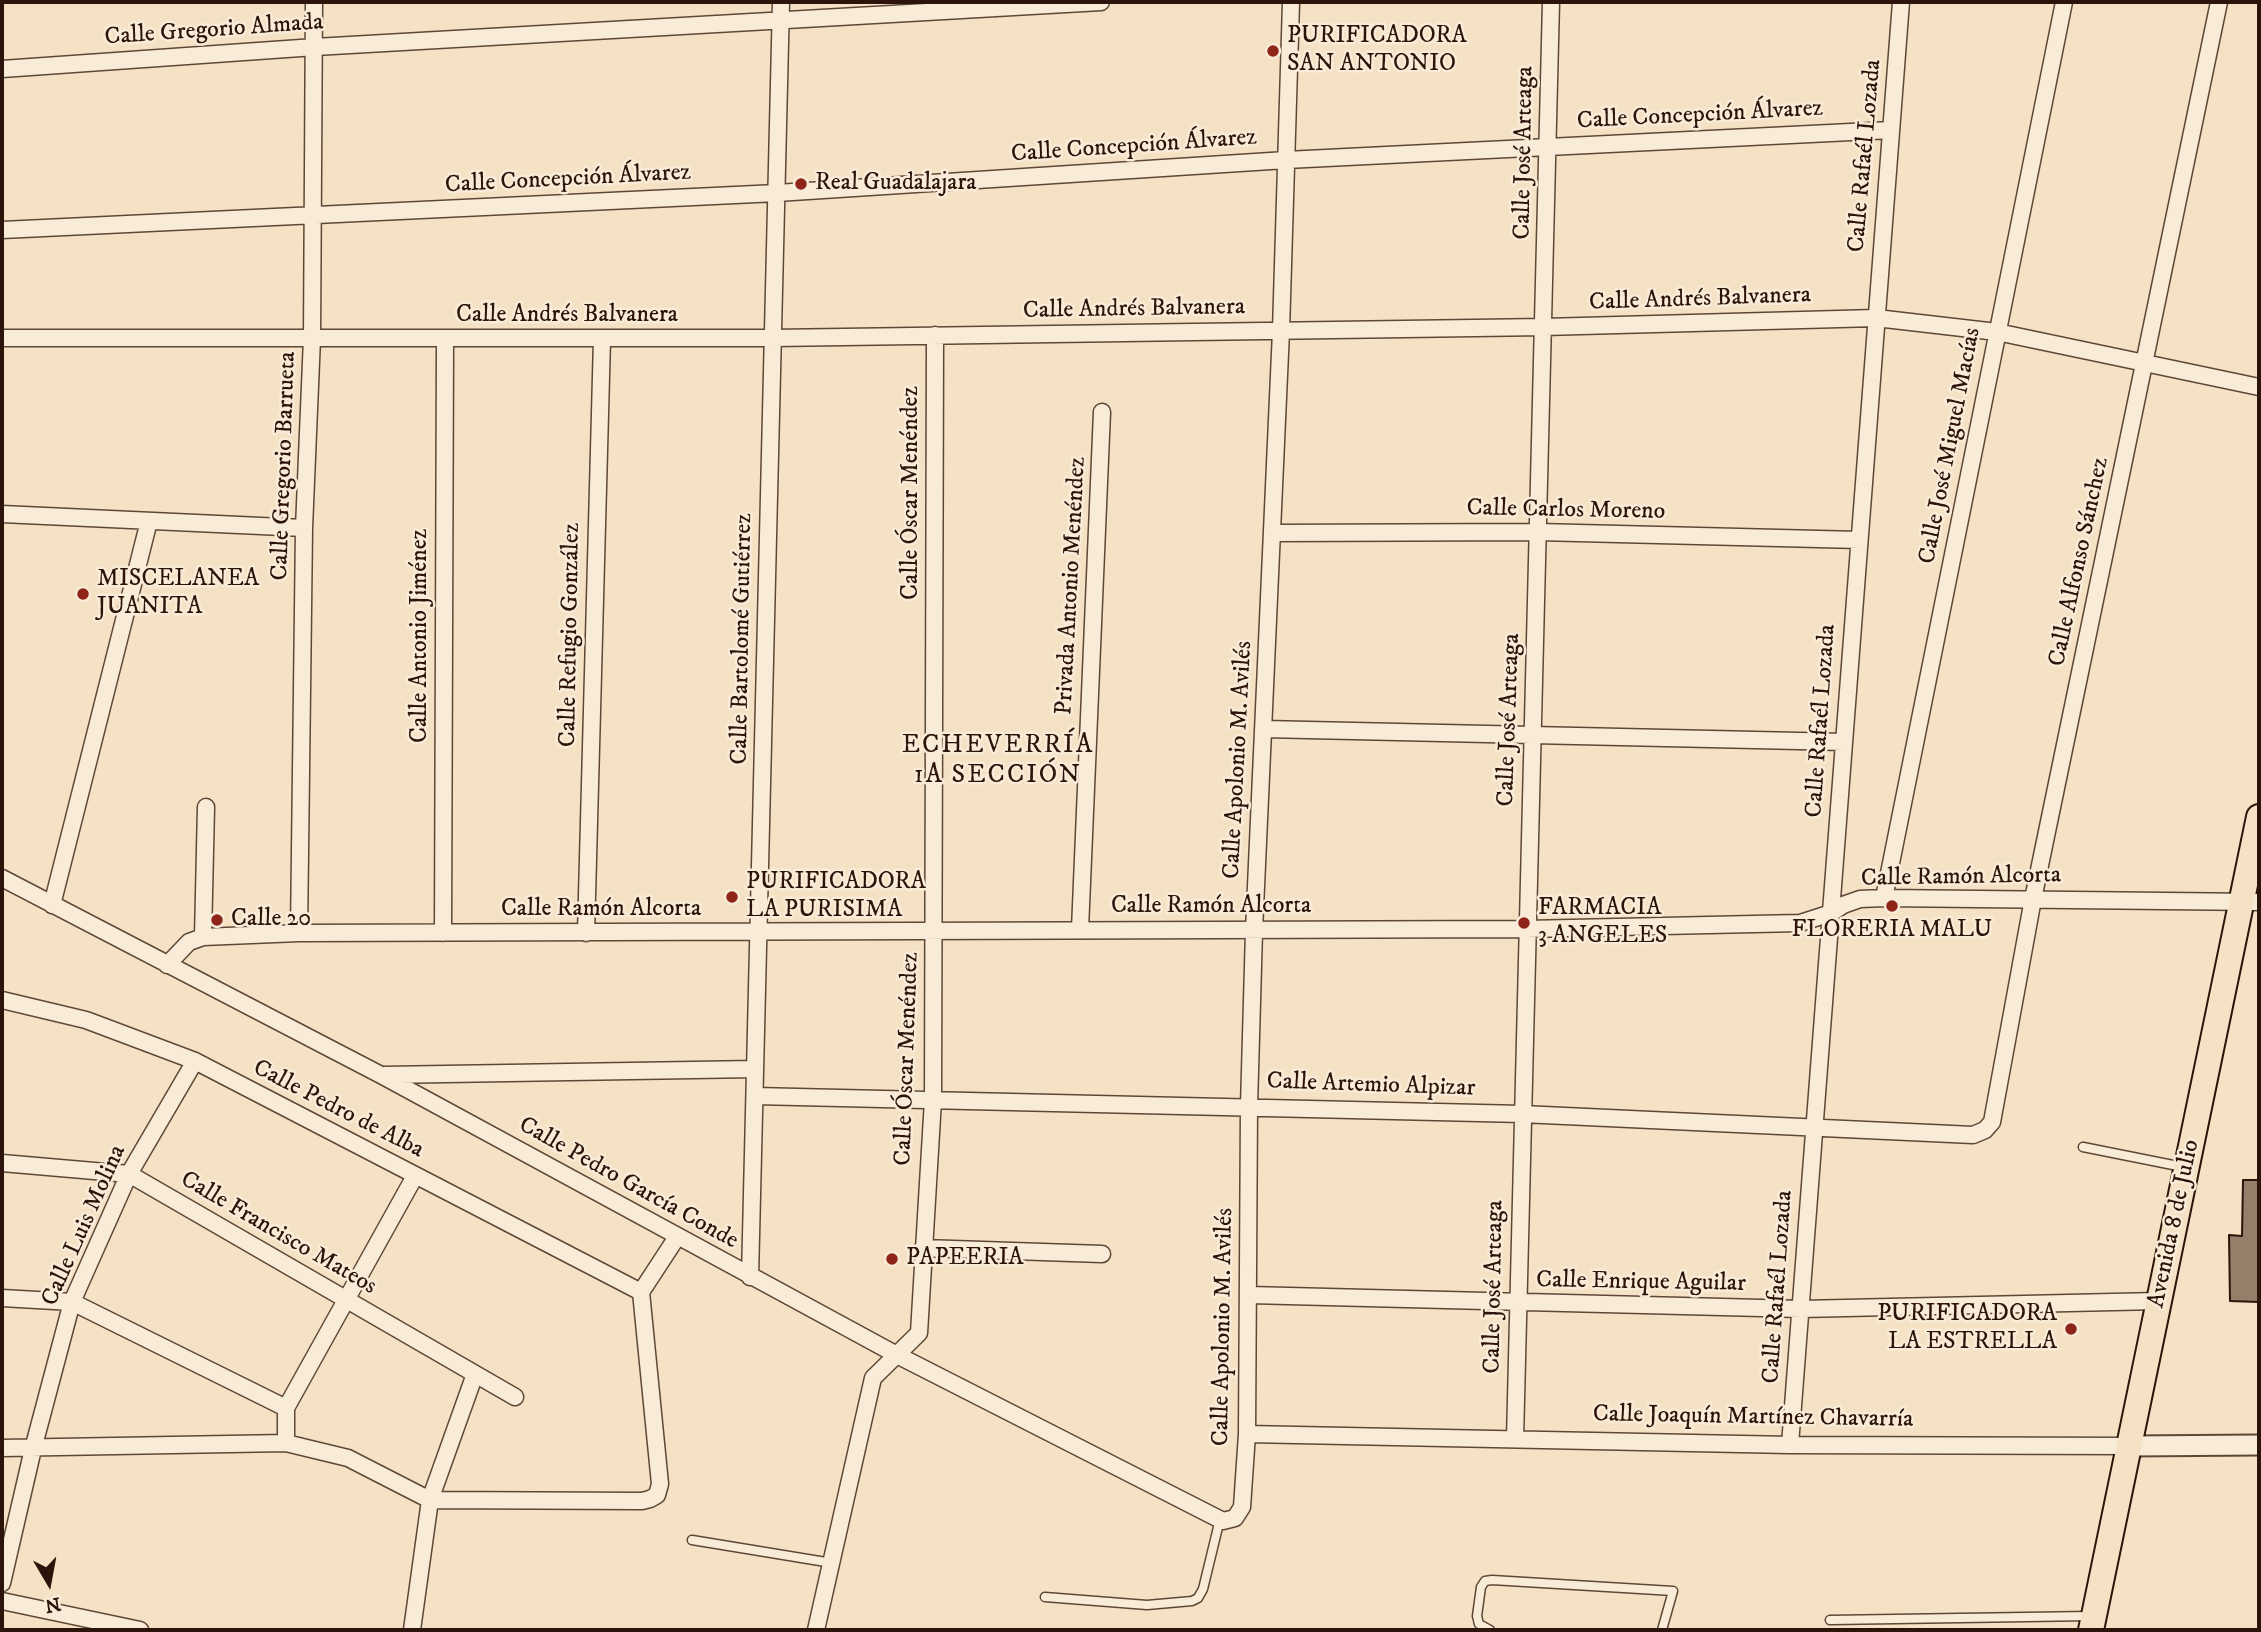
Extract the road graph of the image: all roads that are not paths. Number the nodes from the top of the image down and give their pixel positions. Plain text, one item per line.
1 (314, 2) edge
2 (781, 2) edge
3 (1101, 2) edge
4 (1291, 2) edge
5 (1552, 2) edge
6 (1901, 2) edge
7 (2064, 2) edge
8 (2219, 2) edge
9 (896, 8) edge
10 (780, 22) junction
11 (315, 47) junction
12 (2, 69) edge
13 (1891, 130) junction
14 (1548, 146) junction
15 (1286, 160) junction
16 (777, 192) junction
17 (312, 215) junction
18 (2, 230) edge
19 (1876, 318) junction
20 (1544, 327) junction
21 (1281, 331) junction
22 (1997, 331) junction
23 (935, 335) junction
24 (2, 338) edge
25 (312, 338) junction
26 (773, 338) junction
27 (445, 339) junction
28 (601, 339) junction
29 (2145, 363) junction
30 (2259, 387) edge
31 (1102, 412) dead end
32 (2, 514) edge
33 (149, 521) junction
34 (304, 528) junction
35 (1538, 532) junction
36 (1272, 533) junction
37 (1859, 540) junction
38 (1264, 729) junction
39 (1532, 736) junction
40 (1844, 742) junction
41 (206, 807) dead end
42 (2259, 817) edge
43 (2, 878) edge
44 (1884, 898) junction
45 (2033, 899) junction
46 (2250, 902) edge
47 (52, 905) junction
48 (1830, 913) junction
49 (1080, 929) junction
50 (1526, 929) junction
51 (935, 931) junction
52 (1254, 931) junction
53 (758, 932) junction
54 (299, 933) junction
55 (443, 933) junction
56 (586, 933) junction
57 (204, 937) junction
58 (167, 965) junction
59 (2, 1000) edge
60 (195, 1061) junction
61 (755, 1069) junction
62 (381, 1076) junction
63 (755, 1096) junction
64 (933, 1100) junction
65 (1249, 1106) junction
66 (1522, 1114) junction
67 (1815, 1125) junction
68 (1985, 1130) joint
69 (2083, 1147) dead end
70 (2, 1163) edge
71 (2186, 1167) junction
72 (130, 1174) junction
73 (415, 1176) junction
74 (677, 1237) junction
75 (923, 1248) junction
76 (1102, 1254) dead end
77 (750, 1277) junction
78 (641, 1292) junction
79 (1249, 1295) junction
80 (2, 1298) edge
81 (346, 1300) junction
82 (2158, 1301) junction
83 (72, 1302) junction
84 (1518, 1303) junction
85 (1801, 1310) junction
86 (897, 1355) junction
87 (475, 1374) junction
88 (515, 1397) dead end
89 (286, 1408) junction
90 (1247, 1434) junction
91 (1515, 1439) junction
92 (286, 1443) junction
93 (1790, 1445) junction
94 (2259, 1445) edge
95 (2131, 1446) junction
96 (2, 1448) edge
97 (33, 1449) junction
98 (430, 1500) junction
99 (1227, 1518) junction
100 (692, 1541) dead end
101 (832, 1563) junction
102 (2, 1583) edge
103 (1045, 1597) dead end
104 (2, 1601) edge
105 (1830, 1620) dead end
106 (2093, 1623) edge
107 (140, 1630) edge
108 (412, 1630) edge
109 (816, 1630) edge
110 (1490, 1630) edge
111 (1662, 1630) edge

1 - 11 street, Calle Gregorio Barrueta
2 - 10 street, Calle Bartolomé Gutiérrez
3 - 9 street, Calle Gregorio Almada
4 - 15 street, Calle Apolonio M. Avilés
5 - 14 street, Calle José Arteaga
6 - 13 street, Calle Rafaél Lozada
7 - 22 street, Calle José Miguel Macías
8 - 29 street, Calle Alfonso Sánchez
9 - 10 street, Calle Gregorio Almada
10 - 11 street, Calle Gregorio Almada
10 - 16 street, Calle Bartolomé Gutiérrez
11 - 12 street, Calle Gregorio Almada
11 - 17 street, Calle Gregorio Barrueta
13 - 14 street, Calle Concepción Álvarez
13 - 19 street, Calle Rafaél Lozada
14 - 15 street, Calle Concepción Álvarez
14 - 20 street, Calle José Arteaga
15 - 16 street, Calle Concepción Álvarez
15 - 21 street, Calle Apolonio M. Avilés
16 - 17 street, Calle Concepción Álvarez
16 - 26 street, Calle Bartolomé Gutiérrez
17 - 18 street, Calle Concepción Álvarez
17 - 25 street, Calle Gregorio Barrueta
19 - 20 street, Calle Andrés Balvanera
19 - 22 street, Calle Andrés Balvanera
19 - 37 street, Calle Rafaél Lozada
20 - 21 street, Calle Andrés Balvanera
20 - 35 street, Calle José Arteaga
21 - 23 street, Calle Andrés Balvanera
21 - 36 street, Calle Apolonio M. Avilés
22 - 29 street, Calle Andrés Balvanera
22 - 44 street, Calle José Miguel Macías
23 - 26 street, Calle Andrés Balvanera
23 - 51 street, Calle Óscar Menéndez
24 - 25 street, Calle Andrés Balvanera
25 - 27 street, Calle Andrés Balvanera
25 - 34 street, Calle Gregorio Barrueta
26 - 28 street, Calle Andrés Balvanera
26 - 53 street, Calle Bartolomé Gutiérrez
27 - 28 street, Calle Andrés Balvanera
27 - 55 street, Calle Antonio Jiménez
28 - 56 street, Calle Refugio González
29 - 30 street, Calle Andrés Balvanera
29 - 45 street, Calle Alfonso Sánchez
31 - 49 street, Privada Antonio Menéndez
32 - 33 street
33 - 34 street
33 - 47 street
34 - 54 street, Calle Gregorio Barrueta
35 - 36 street, Calle Carlos Moreno
35 - 37 street, Calle Carlos Moreno
35 - 39 street, Calle José Arteaga
36 - 38 street, Calle Apolonio M. Avilés
37 - 40 street, Calle Rafaél Lozada
38 - 39 street
38 - 52 street, Calle Apolonio M. Avilés
39 - 40 street
39 - 50 street, Calle José Arteaga
40 - 48 street, Calle Rafaél Lozada
41 - 57 street
42 - 46 main road, Avenida 8 de Julio
43 - 47 street, Calle Pedro García Conde
44 - 45 street, Calle Ramón Alcorta
44 - 48 street, Calle Ramón Alcorta
45 - 46 street, Calle Ramón Alcorta
45 - 68 street, Calle Alfonso Sánchez
46 - 71 main road, Avenida 8 de Julio
47 - 58 street, Calle Pedro García Conde
48 - 50 street, Calle Ramón Alcorta
48 - 67 street, Calle Rafaél Lozada
49 - 51 street, Calle Ramón Alcorta
49 - 52 street, Calle Ramón Alcorta
50 - 52 street, Calle Ramón Alcorta
50 - 66 street, Calle José Arteaga
51 - 53 street, Calle Ramón Alcorta
51 - 64 street, Calle Óscar Menéndez
52 - 65 street, Calle Apolonio M. Avilés
53 - 56 street, Calle Ramón Alcorta
53 - 61 street, Calle Bartolomé Gutiérrez
54 - 55 street, Calle Ramón Alcorta
54 - 57 street, Calle Ramón Alcorta
55 - 56 street, Calle Ramón Alcorta
57 - 58 street
58 - 62 street, Calle Pedro García Conde
59 - 60 street, Calle Pedro de Alba
60 - 72 street, Calle Luis Molina
60 - 73 street, Calle Pedro de Alba
61 - 62 street
61 - 63 street, Calle Bartolomé Gutiérrez
62 - 74 street, Calle Pedro García Conde
63 - 64 street, Calle Artemio Alpizar
63 - 77 street, Calle Bartolomé Gutiérrez
64 - 65 street, Calle Artemio Alpizar
64 - 75 street, Calle Óscar Menéndez
65 - 66 street, Calle Artemio Alpizar
65 - 79 street, Calle Apolonio M. Avilés
66 - 67 street, Calle Artemio Alpizar
66 - 84 street, Calle José Arteaga
67 - 68 street, Calle Artemio Alpizar
67 - 85 street, Calle Rafaél Lozada
69 - 71 lane
70 - 72 street, Calle Francisco Mateos
71 - 82 main road, Avenida 8 de Julio
72 - 81 street, Calle Francisco Mateos
72 - 83 street, Calle Luis Molina
73 - 78 street, Calle Pedro de Alba
73 - 81 street
74 - 77 street, Calle Pedro García Conde
74 - 78 street
75 - 76 street
75 - 86 street, Calle Óscar Menéndez
77 - 86 street, Calle Pedro García Conde
78 - 98 street
79 - 84 street, Calle Enrique Aguilar
79 - 90 street, Calle Apolonio M. Avilés
80 - 83 street
81 - 87 street, Calle Francisco Mateos
81 - 89 street
82 - 85 street, Calle Enrique Aguilar
82 - 95 main road, Avenida 8 de Julio
83 - 89 street
83 - 97 street, Calle Luis Molina
84 - 85 street, Calle Enrique Aguilar
84 - 91 street, Calle José Arteaga
85 - 93 street, Calle Rafaél Lozada
86 - 99 street, Calle Pedro García Conde
86 - 101 street, Calle Óscar Menéndez
87 - 88 street, Calle Francisco Mateos
87 - 98 street
89 - 92 street
90 - 91 street, Calle Joaquín Martínez Chavarría
90 - 99 street, Calle Apolonio M. Avilés
91 - 93 street, Calle Joaquín Martínez Chavarría
92 - 97 street
92 - 98 street
93 - 95 street, Calle Joaquín Martínez Chavarría
94 - 95 street, Calle Joaquín Martínez Chavarría
95 - 106 main road, Avenida 8 de Julio
96 - 97 street
97 - 102 street, Calle Luis Molina
98 - 108 street
99 - 103 lane
100 - 101 lane
101 - 109 street, Calle Óscar Menéndez
104 - 107 street
105 - 106 lane
110 - 111 lane

